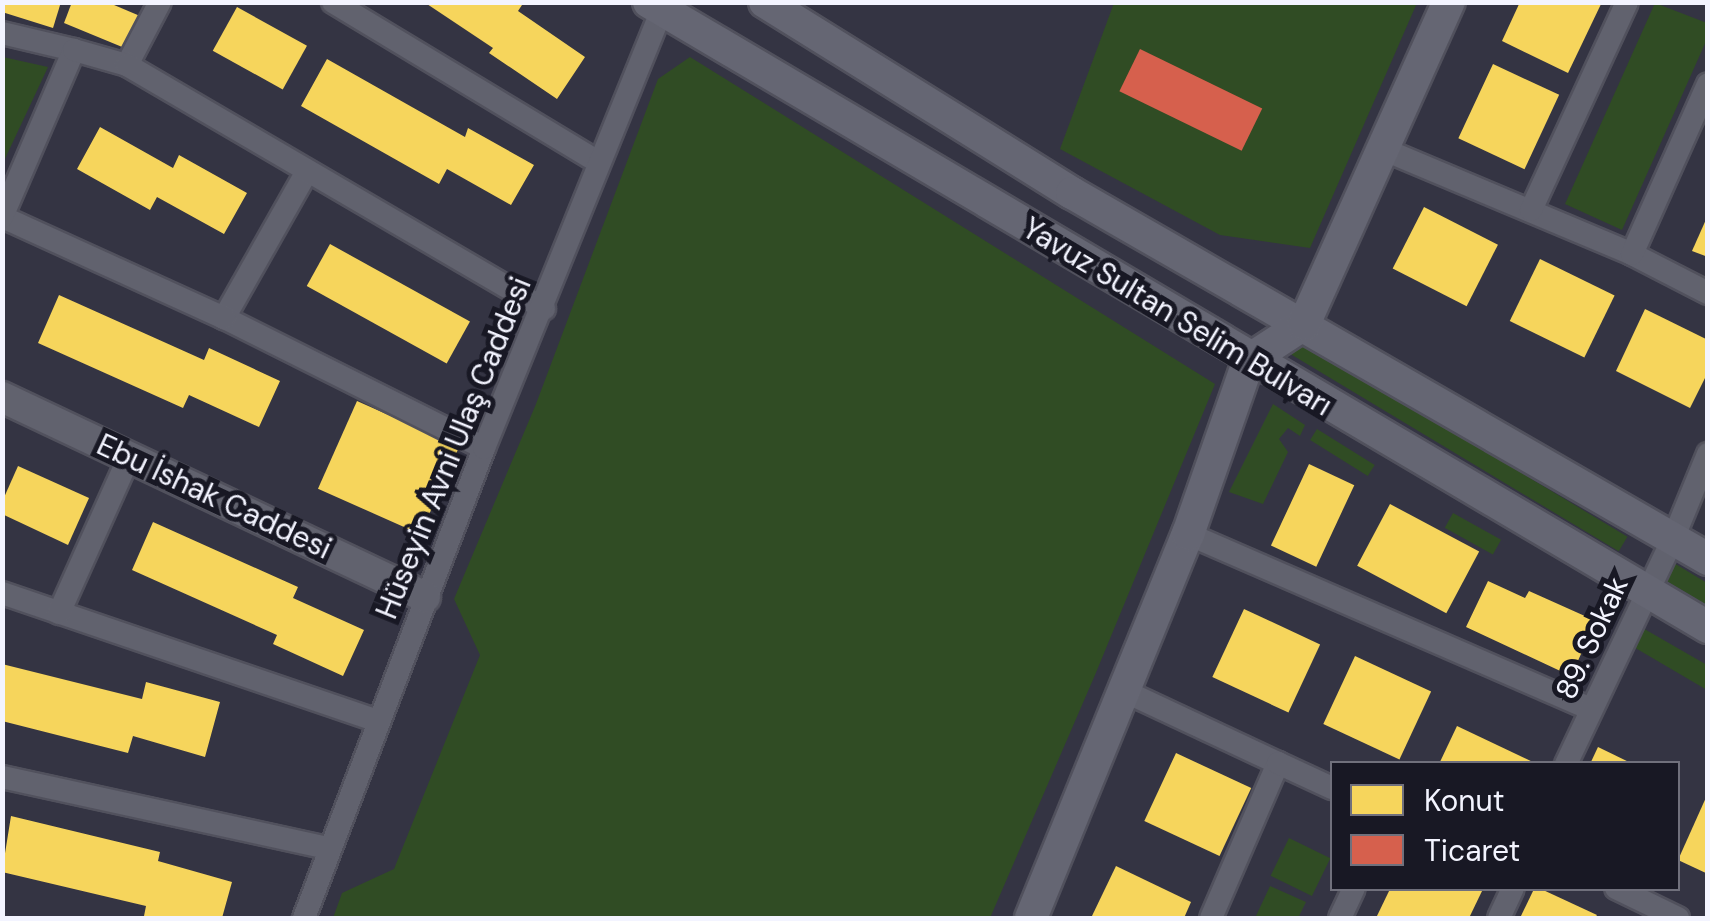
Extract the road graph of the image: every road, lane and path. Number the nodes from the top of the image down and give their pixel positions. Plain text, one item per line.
1 (160, 2) edge
2 (333, 2) edge
3 (765, 2) edge
4 (1449, 2) edge
5 (1627, 2) edge
6 (658, 5) edge
7 (2, 33) edge
8 (74, 50) junction
9 (128, 65) junction
10 (1708, 84) edge
11 (1385, 150) junction
12 (598, 162) junction
13 (307, 170) junction
14 (1532, 210) junction
15 (1632, 254) junction
16 (1708, 293) edge
17 (544, 309) junction
18 (224, 318) junction
19 (1304, 324) junction
20 (1248, 360) junction
21 (2, 397) edge
22 (484, 448) junction
23 (1708, 454) edge
24 (128, 457) junction
25 (1188, 534) junction
26 (1673, 538) junction
27 (1708, 559) edge
28 (1646, 592) junction
29 (2, 593) edge
30 (425, 597) junction
31 (59, 613) junction
32 (1708, 627) edge
33 (1124, 691) junction
34 (1591, 709) junction
35 (379, 722) junction
36 (1567, 761) edge
37 (1278, 763) junction
38 (2, 777) edge
39 (1330, 787) edge
40 (329, 848) junction
41 (1353, 891) edge
42 (1512, 891) edge
43 (1621, 891) edge
44 (1663, 916) edge
45 (304, 918) edge
46 (1031, 918) edge
47 (1211, 918) edge
48 (1340, 918) edge
49 (1499, 918) edge

1 - 9 street
2 - 12 street
3 - 19 main road, Yavuz Sultan Selim Bulvarı
4 - 11 main road
5 - 14 street
6 - 12 street, Hüseyin Avni Ulaş Caddesi
6 - 20 main road, Yavuz Sultan Selim Bulvarı
7 - 8 street
8 - 9 street
8 - 18 street
9 - 13 street
10 - 15 street
11 - 14 street
11 - 19 main road
12 - 17 street, Hüseyin Avni Ulaş Caddesi
13 - 17 street
13 - 18 street
14 - 15 street
15 - 16 street
17 - 22 street, Hüseyin Avni Ulaş Caddesi
18 - 22 street
19 - 20 main road
19 - 26 main road, Yavuz Sultan Selim Bulvarı
20 - 25 main road
20 - 28 main road, Yavuz Sultan Selim Bulvarı
21 - 24 street, Ebu İshak Caddesi
22 - 30 street, Hüseyin Avni Ulaş Caddesi
23 - 26 street, 89. Sokak
24 - 30 street, Ebu İshak Caddesi
24 - 31 street
25 - 33 main road
25 - 34 street
26 - 27 main road, Yavuz Sultan Selim Bulvarı
26 - 28 street, 89. Sokak
28 - 32 main road, Yavuz Sultan Selim Bulvarı
28 - 34 street, 89. Sokak
29 - 31 street
30 - 35 street, Hüseyin Avni Ulaş Caddesi
31 - 35 street
33 - 37 street
33 - 46 main road
34 - 36 street, 89. Sokak
35 - 40 street, Hüseyin Avni Ulaş Caddesi
37 - 39 street
37 - 47 street
38 - 40 street
40 - 45 street, Hüseyin Avni Ulaş Caddesi
41 - 48 street
42 - 49 street
43 - 44 street

